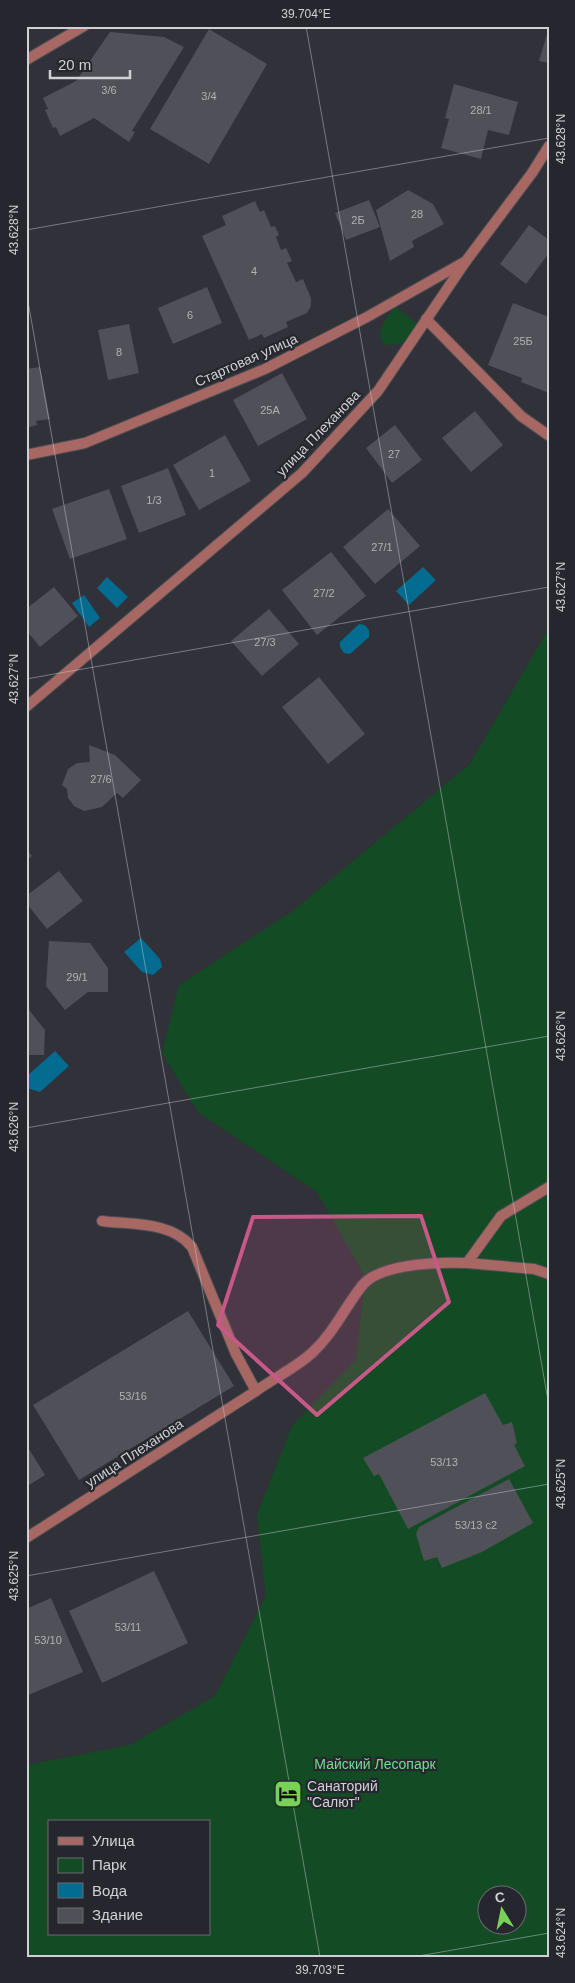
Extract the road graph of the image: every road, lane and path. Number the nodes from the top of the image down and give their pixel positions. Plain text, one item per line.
1 (84, 26) edge
2 (26, 60) edge
3 (549, 146) edge
4 (466, 261) junction
5 (426, 319) junction
6 (548, 435) edge
7 (26, 455) edge
8 (26, 707) edge
9 (549, 1187) edge
10 (102, 1221) dead end
11 (467, 1263) junction
12 (549, 1274) edge
13 (256, 1391) junction
14 (26, 1538) edge

1 - 2 street
3 - 4 street, улица Плеханова
4 - 5 street, улица Плеханова
4 - 7 street, Стартовая улица
5 - 6 street
5 - 8 street, улица Плеханова
9 - 11 street
10 - 13 street
11 - 12 street, улица Плеханова
11 - 13 street, улица Плеханова
13 - 14 street, улица Плеханова

